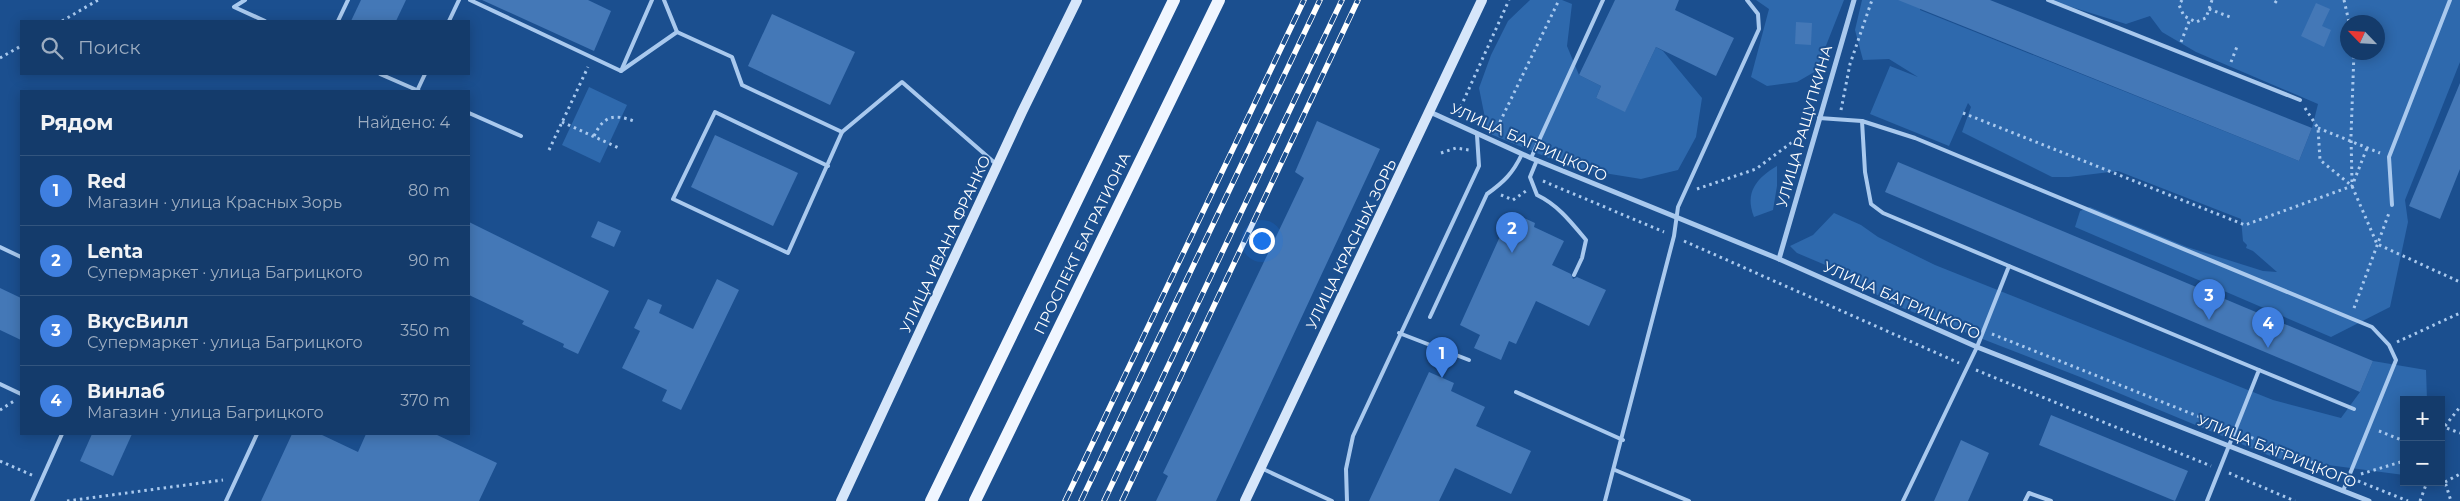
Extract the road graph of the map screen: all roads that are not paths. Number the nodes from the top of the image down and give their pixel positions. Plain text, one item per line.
1 (245, 0) edge
2 (348, 0) edge
3 (459, 0) edge
4 (470, 0) edge
5 (652, 0) edge
6 (664, 0) edge
7 (1077, 0) edge
8 (1174, 0) edge
9 (1219, 0) edge
10 (1482, 0) edge
11 (1603, 0) edge
12 (1747, 0) edge
13 (1854, 0) edge
14 (2048, 0) edge
15 (2450, 0) edge
16 (263, 20) edge
17 (338, 20) edge
18 (449, 20) edge
19 (677, 32) junction
20 (621, 71) junction
21 (382, 75) edge
22 (425, 75) edge
23 (416, 90) edge
24 (418, 90) edge
25 (2300, 100) road end
26 (1430, 112) junction
27 (470, 113) edge
28 (1820, 118) junction
29 (1862, 121) junction
30 (842, 132) junction
31 (1477, 135) junction
32 (521, 136) dead end
33 (1522, 154) junction
34 (1534, 159) junction
35 (998, 165) junction
36 (828, 166) junction
37 (2392, 205) road end
38 (1676, 218) junction
39 (0, 247) edge
40 (20, 257) edge
41 (1779, 259) junction
42 (2009, 266) junction
43 (1574, 275) dead end
44 (1430, 316) dead end
45 (1400, 333) junction
46 (1978, 347) junction
47 (1470, 360) dead end
48 (2259, 370) junction
49 (0, 384) edge
50 (1516, 392) dead end
51 (20, 394) edge
52 (2354, 409) dead end
53 (62, 435) edge
54 (257, 435) edge
55 (1623, 440) junction
56 (2228, 444) junction
57 (1261, 468) junction
58 (1615, 470) junction
59 (2343, 491) junction
60 (32, 501) edge
61 (226, 501) edge
62 (841, 501) edge
63 (931, 501) edge
64 (975, 501) edge
65 (1245, 501) edge
66 (1332, 501) edge
67 (1348, 501) edge
68 (1605, 501) edge
69 (1689, 501) edge
70 (1903, 501) edge
71 (2025, 501) edge
72 (2051, 501) edge
73 (2207, 501) edge
74 (2369, 501) edge

1 - 16 lane
2 - 17 lane
3 - 18 lane
4 - 20 lane
5 - 20 lane
6 - 19 lane
7 - 35 street, УЛИЦА ИВАНА ФРАНКО
8 - 63 main road, ПРОСПЕКТ БАГРАТИОНА
9 - 64 main road, ПРОСПЕКТ БАГРАТИОНА
10 - 26 street, УЛИЦА КРАСНЫХ ЗОРЬ
11 - 34 lane
12 - 38 lane
13 - 28 street, УЛИЦА РАЩУПКИНА
14 - 25 lane
15 - 37 lane
19 - 20 lane
19 - 30 lane
21 - 23 lane
22 - 24 lane
26 - 31 street, УЛИЦА БАГРИЦКОГО
26 - 57 street, УЛИЦА КРАСНЫХ ЗОРЬ
27 - 32 lane
28 - 29 lane
28 - 41 street, УЛИЦА РАЩУПКИНА
29 - 42 lane
29 - 59 lane
30 - 35 lane
30 - 36 lane
31 - 33 street, УЛИЦА БАГРИЦКОГО
31 - 45 lane
33 - 34 street, УЛИЦА БАГРИЦКОГО
33 - 44 lane
34 - 38 street, УЛИЦА БАГРИЦКОГО
34 - 43 lane
35 - 62 street, УЛИЦА ИВАНА ФРАНКО
36 - 36 lane
38 - 41 street, УЛИЦА БАГРИЦКОГО
38 - 55 lane
39 - 40 lane
41 - 46 street, УЛИЦА БАГРИЦКОГО
42 - 46 lane
42 - 48 lane
45 - 47 lane
45 - 67 lane
46 - 56 street, УЛИЦА БАГРИЦКОГО
46 - 70 lane
48 - 52 lane
48 - 56 lane
49 - 51 lane
50 - 55 lane
53 - 60 lane
54 - 61 lane
55 - 58 lane
56 - 59 street, УЛИЦА БАГРИЦКОГО
56 - 73 lane
57 - 65 street, УЛИЦА КРАСНЫХ ЗОРЬ
57 - 66 lane
58 - 68 lane
58 - 69 lane
59 - 74 street, УЛИЦА БАГРИЦКОГО
71 - 72 lane

